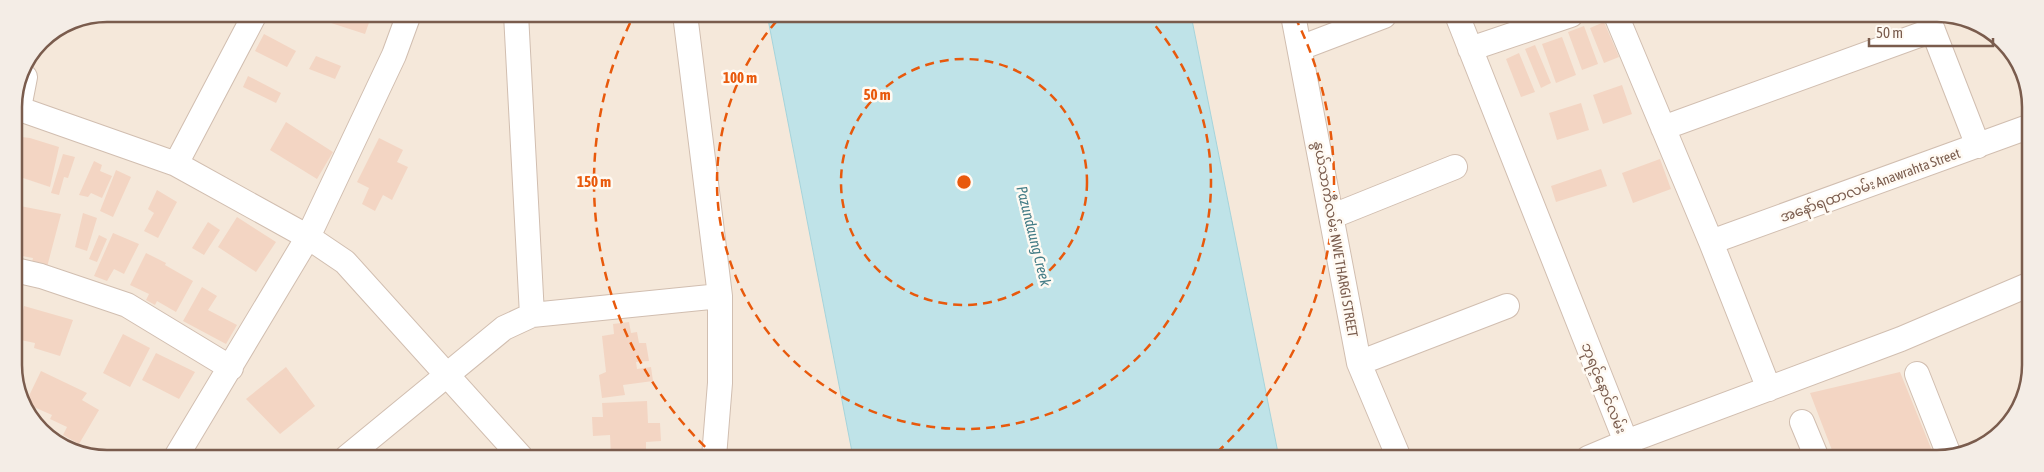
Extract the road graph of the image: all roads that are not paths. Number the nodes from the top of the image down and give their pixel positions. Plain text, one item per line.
1 (251, 22) edge
2 (407, 22) edge
3 (516, 22) edge
4 (685, 22) edge
5 (1294, 22) edge
6 (1368, 22) edge
7 (1460, 22) edge
8 (1550, 22) edge
9 (1619, 22) edge
10 (1930, 23) edge
11 (1300, 48) junction
12 (1470, 49) junction
13 (23, 109) edge
14 (1664, 128) junction
15 (2022, 129) edge
16 (1978, 146) junction
17 (176, 164) junction
18 (1455, 167) dead end
19 (1332, 216) junction
20 (308, 237) junction
21 (1711, 242) junction
22 (22, 272) edge
23 (2022, 288) edge
24 (720, 296) junction
25 (1507, 306) dead end
26 (532, 315) junction
27 (1358, 363) junction
28 (231, 368) junction
29 (446, 374) junction
30 (1917, 374) dead end
31 (1769, 389) junction
32 (1802, 422) dead end
33 (1626, 442) junction
34 (1395, 449) edge
35 (1609, 449) edge
36 (1813, 449) edge
37 (1946, 449) edge
38 (180, 450) edge
39 (356, 450) edge
40 (514, 450) edge
41 (715, 450) edge

1 - 17 street
2 - 20 street
3 - 26 street
4 - 24 street
5 - 11 street, နွယ်သာကီလမ်း NWE THARGI STREET
6 - 11 street
7 - 12 street, ဘုရင့်နောင်လမ်း
8 - 12 street
9 - 14 street
10 - 14 street
10 - 16 street
11 - 19 street, နွယ်သာကီလမ်း NWE THARGI STREET
12 - 33 street, ဘုရင့်နောင်လမ်း
13 - 17 street
14 - 21 street
15 - 16 street, အနော်ရထာလမ်း Anawrahta Street
16 - 21 street, အနော်ရထာလမ်း Anawrahta Street
17 - 20 street
18 - 19 street
19 - 27 street, နွယ်သာကီလမ်း NWE THARGI STREET
20 - 28 street
20 - 29 street
21 - 31 street
22 - 28 street
23 - 31 street, ဘုရင့်နောင်လမ်း
24 - 26 street
24 - 41 street
25 - 27 street
26 - 29 street
27 - 34 street, နွယ်သာကီလမ်း NWE THARGI STREET
28 - 38 street
29 - 39 street
29 - 40 street
30 - 37 street
31 - 33 street, ဘုရင့်နောင်လမ်း
32 - 36 street
33 - 35 street

